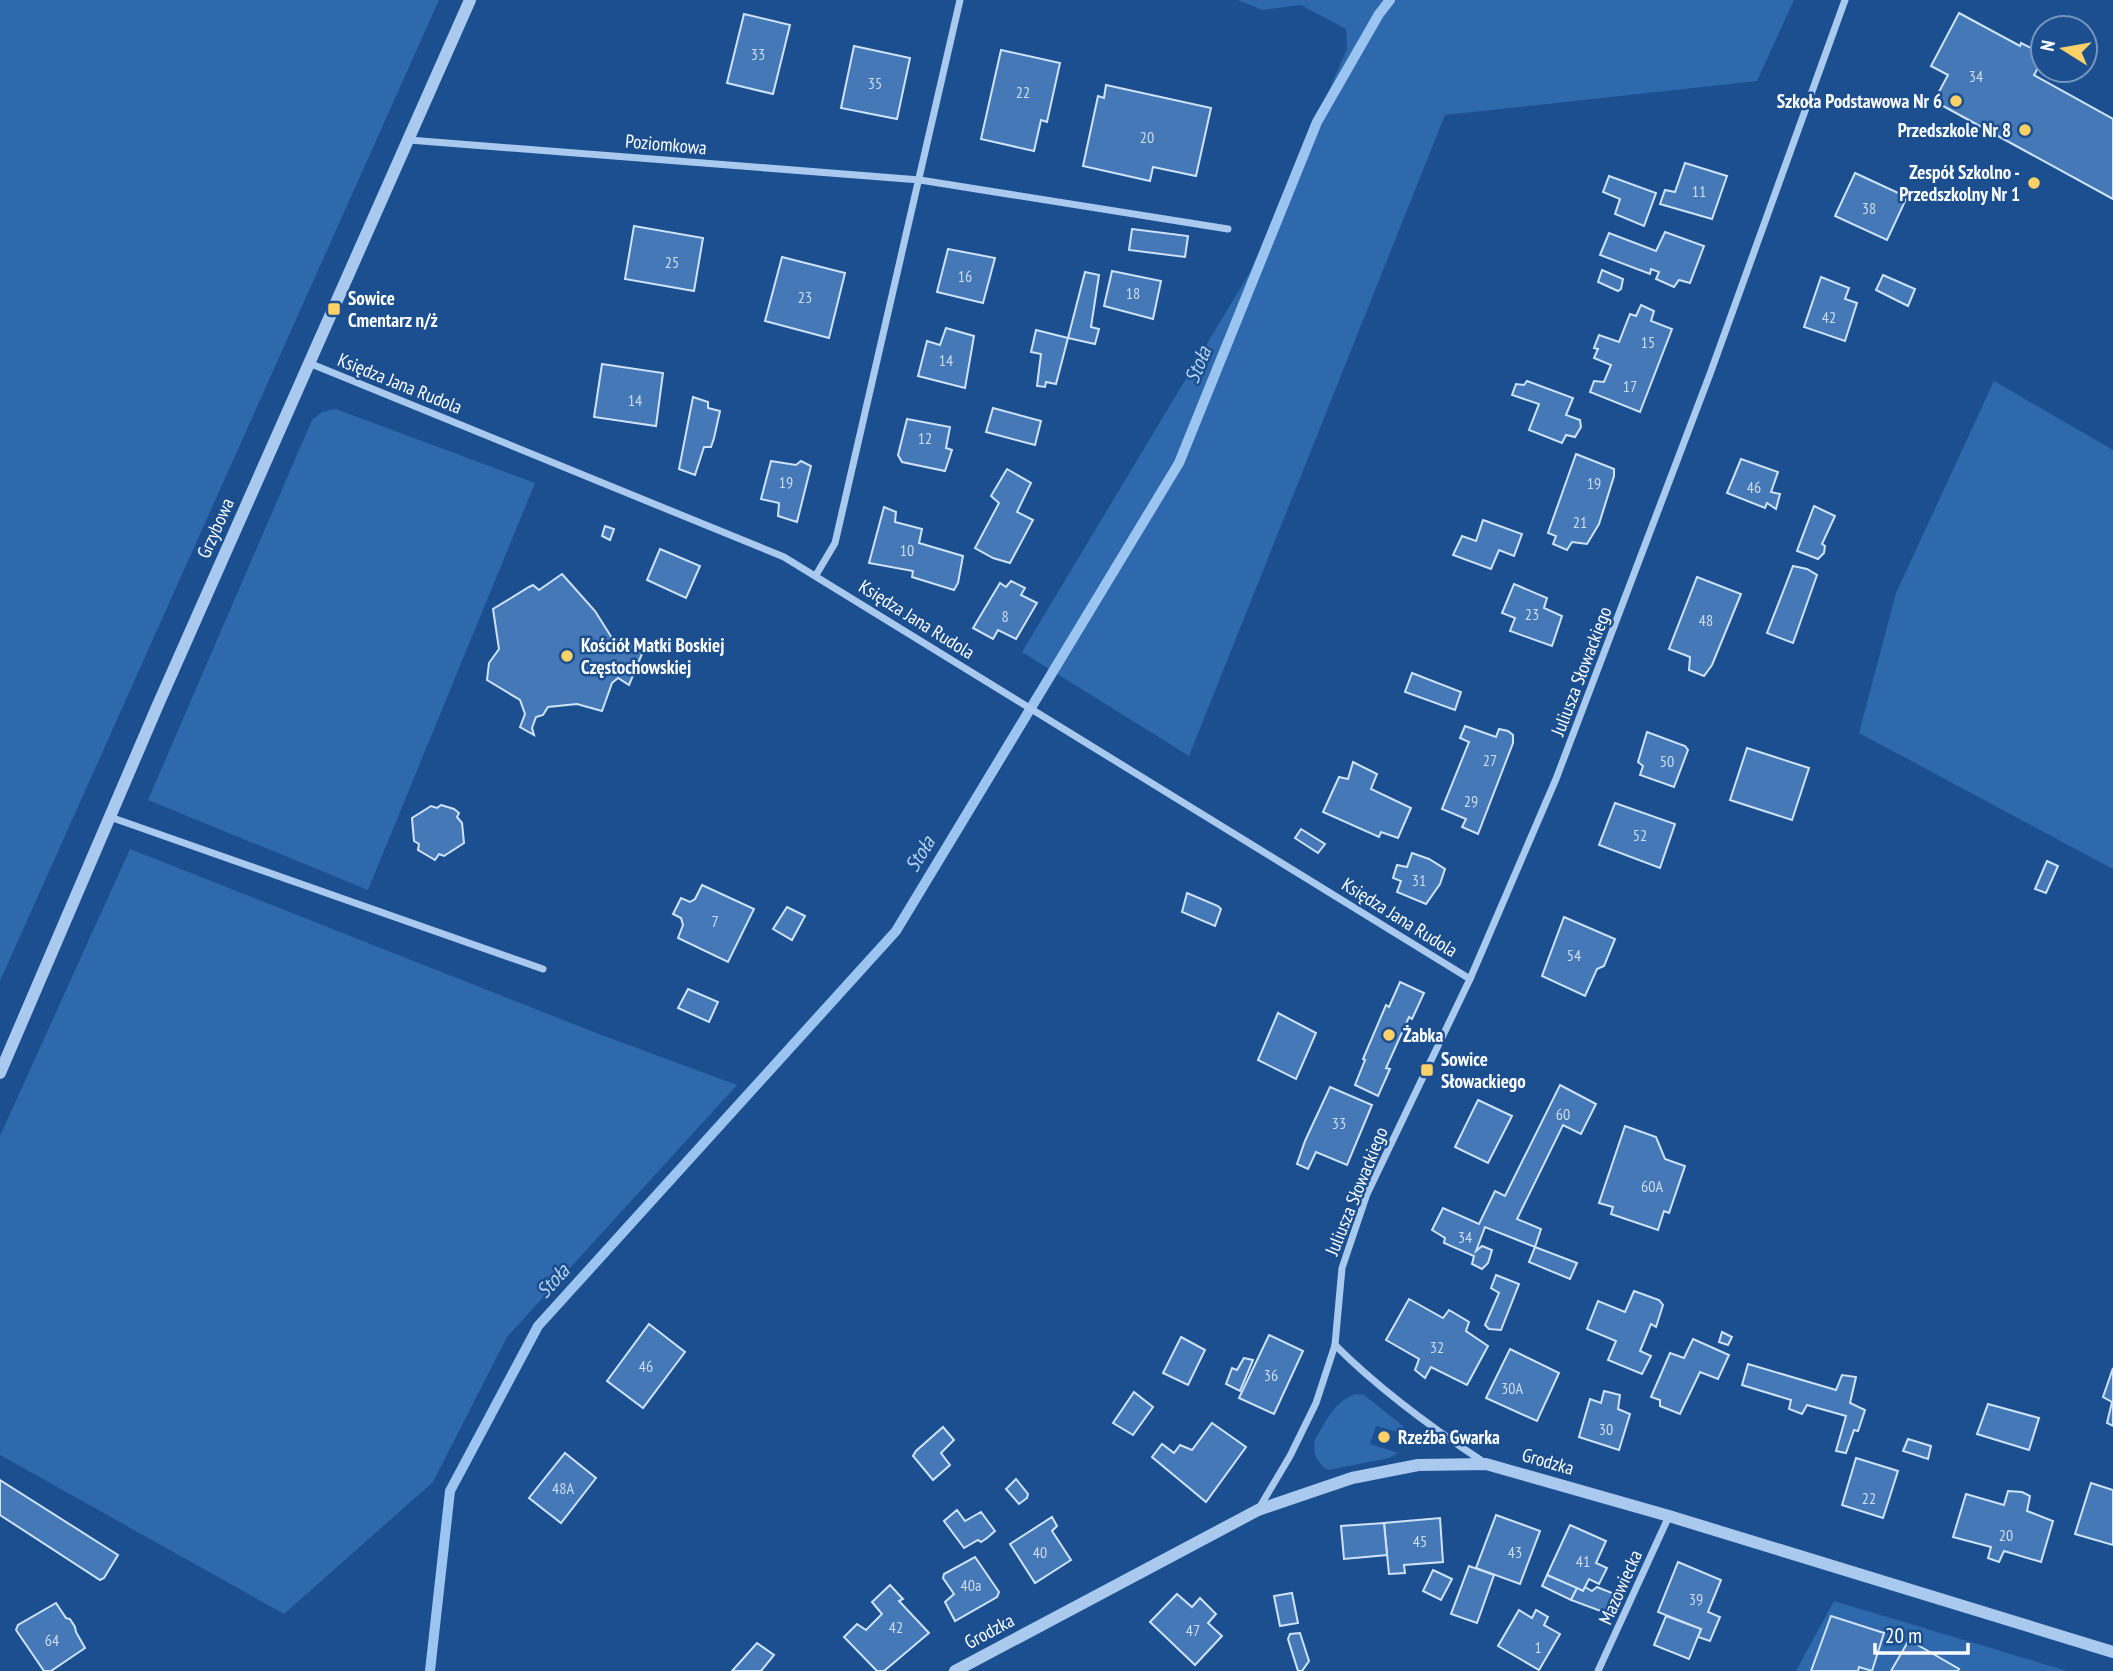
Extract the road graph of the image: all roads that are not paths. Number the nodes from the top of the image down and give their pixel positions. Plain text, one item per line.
1 (470, 0) edge
2 (960, 0) edge
3 (1845, 0) edge
4 (409, 140) junction
5 (920, 180) junction
6 (1228, 229) dead end
7 (309, 363) junction
8 (816, 575) junction
9 (110, 817) junction
10 (543, 969) dead end
11 (1470, 979) junction
12 (0, 1073) edge
13 (1335, 1345) junction
14 (1486, 1464) junction
15 (1258, 1510) junction
16 (1669, 1516) junction
17 (2113, 1652) edge
18 (955, 1671) edge
19 (1598, 1671) edge

1 - 4 street, Grzybowa
2 - 5 street
3 - 11 street, Juliusza Słowackiego
4 - 5 street, Poziomkowa
4 - 7 street, Grzybowa
5 - 6 street, Poziomkowa
5 - 8 street
7 - 8 street, Księdza Jana Rudola
7 - 9 street, Grzybowa
8 - 11 street, Księdza Jana Rudola
9 - 10 street
9 - 12 street, Grzybowa
11 - 13 street, Juliusza Słowackiego
13 - 14 street
13 - 15 street, Juliusza Słowackiego
14 - 15 street, Grodzka
14 - 16 street, Grodzka
15 - 18 street, Grodzka
16 - 17 street, Grodzka
16 - 19 street, Mazowiecka

